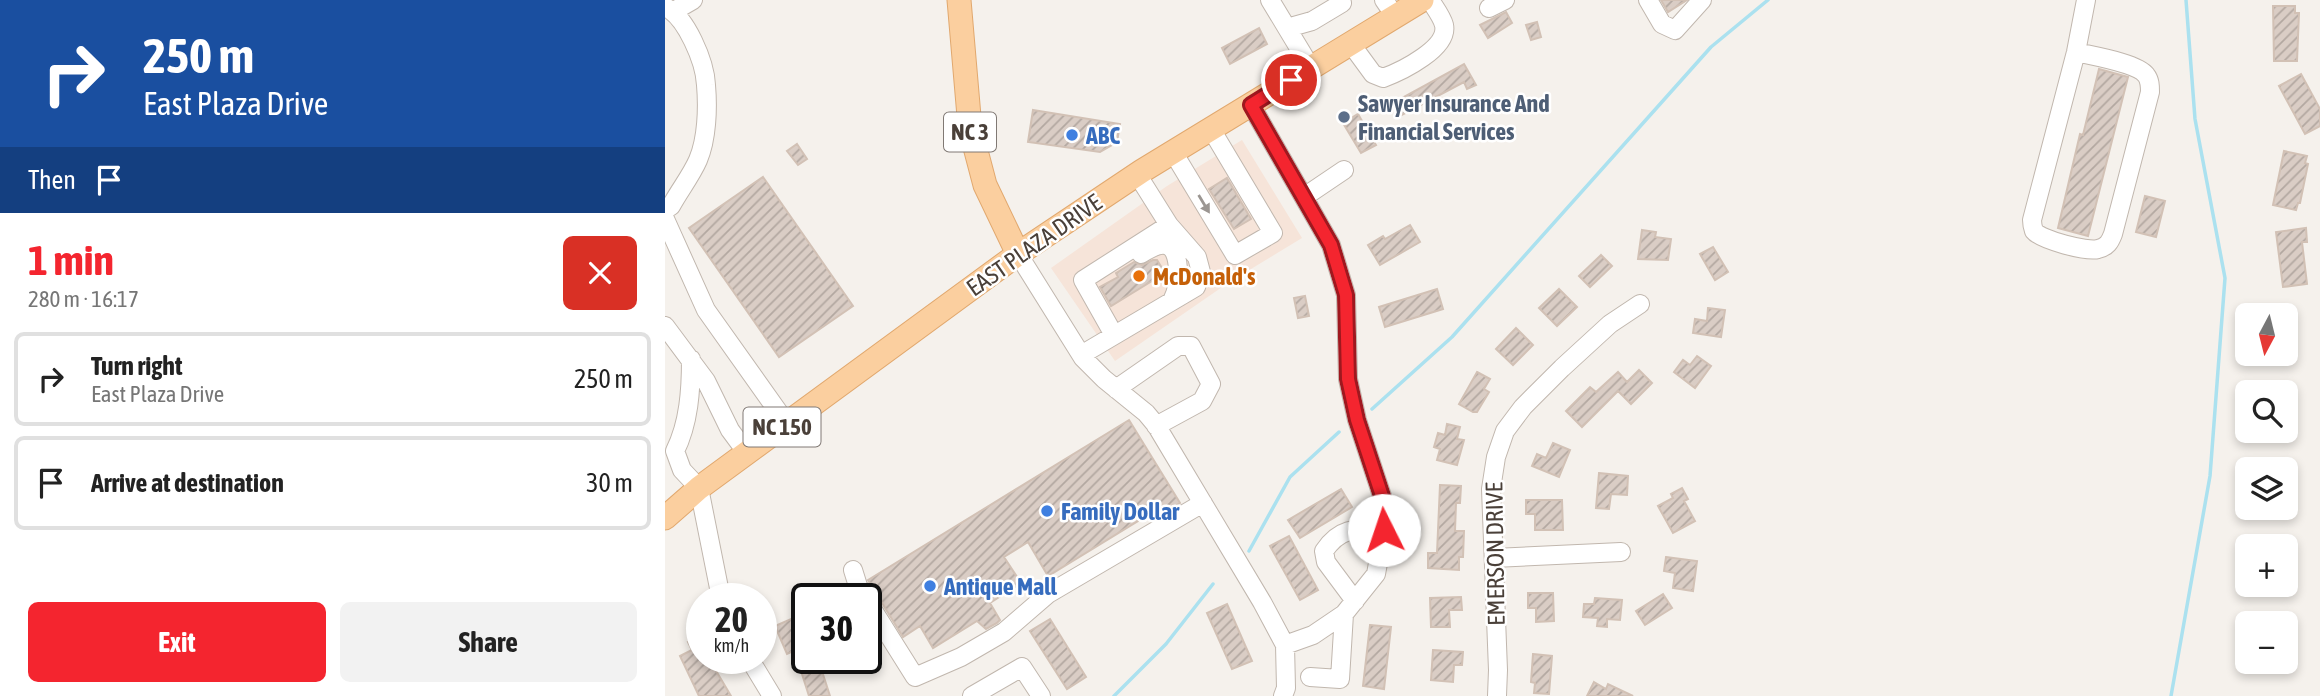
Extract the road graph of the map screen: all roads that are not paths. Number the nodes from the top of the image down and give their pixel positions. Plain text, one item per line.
1 (693, 0) edge
2 (959, 0) edge
3 (1271, 0) edge
4 (1340, 0) edge
5 (1422, 0) edge
6 (1430, 0) edge
7 (1648, 0) edge
8 (1702, 0) edge
9 (2086, 0) edge
10 (670, 8) edge
11 (1390, 8) edge
12 (1287, 28) junction
13 (1350, 44) junction
14 (2077, 52) junction
15 (1311, 68) junction
16 (1251, 105) junction
17 (1211, 129) junction
18 (1173, 152) junction
19 (1344, 170) dead end
20 (1137, 174) junction
21 (1304, 197) junction
22 (665, 210) edge
23 (665, 219) edge
24 (1169, 225) junction
25 (1018, 254) junction
26 (1087, 287) junction
27 (1175, 294) junction
28 (1640, 304) dead end
29 (665, 326) edge
30 (1114, 335) junction
31 (1081, 355) junction
32 (691, 359) junction
33 (1116, 389) junction
34 (787, 424) junction
35 (1156, 426) junction
36 (747, 453) junction
37 (670, 454) edge
38 (699, 488) junction
39 (1203, 503) junction
40 (665, 518) edge
41 (1384, 530) junction
42 (1621, 552) dead end
43 (1494, 558) junction
44 (853, 570) dead end
45 (718, 583) edge
46 (857, 583) edge
47 (1350, 608) junction
48 (882, 624) edge
49 (1285, 645) junction
50 (759, 674) edge
51 (1310, 677) dead end
52 (772, 696) edge
53 (972, 696) edge
54 (1041, 696) edge
55 (1283, 696) edge
56 (1497, 696) edge

1 - 10 street
2 - 25 main road, NC 3
3 - 12 street
4 - 12 street
5 - 11 main road, EAST PLAZA DRIVE / NC 150
6 - 13 street
7 - 8 street
9 - 14 street
10 - 22 street
11 - 13 main road, EAST PLAZA DRIVE / NC 150
12 - 15 street
13 - 15 main road, EAST PLAZA DRIVE / NC 150
14 - 14 street
15 - 16 main road, EAST PLAZA DRIVE / NC 150
16 - 17 main road, EAST PLAZA DRIVE / NC 150
16 - 21 street
17 - 18 main road, EAST PLAZA DRIVE / NC 150
18 -> 17 street
18 - 20 main road, EAST PLAZA DRIVE / NC 150
19 - 21 street
20 - 24 street
20 - 25 main road, EAST PLAZA DRIVE / NC 150
21 - 41 street
23 - 34 street
24 - 26 street
24 - 27 street
25 - 31 street
25 - 34 main road, EAST PLAZA DRIVE / NC 150
26 - 27 street
26 - 30 street
27 - 30 street
28 - 43 street, EMERSON DRIVE
29 - 32 street
30 - 31 street
31 - 33 street
32 - 36 street
32 - 37 street
33 - 35 street
33 - 35 street
34 - 36 main road, EAST PLAZA DRIVE / NC 150
35 - 39 street
36 - 38 main road, EAST PLAZA DRIVE / NC 150
37 - 38 street
38 - 40 main road, EAST PLAZA DRIVE / NC 150
38 - 45 street
39 - 48 street
39 - 49 street
41 - 47 street
41 - 47 street
42 - 43 street
43 - 56 street, EMERSON DRIVE
44 - 46 street
47 - 49 street
47 - 51 street
49 - 55 street
50 - 52 street
53 - 54 street

